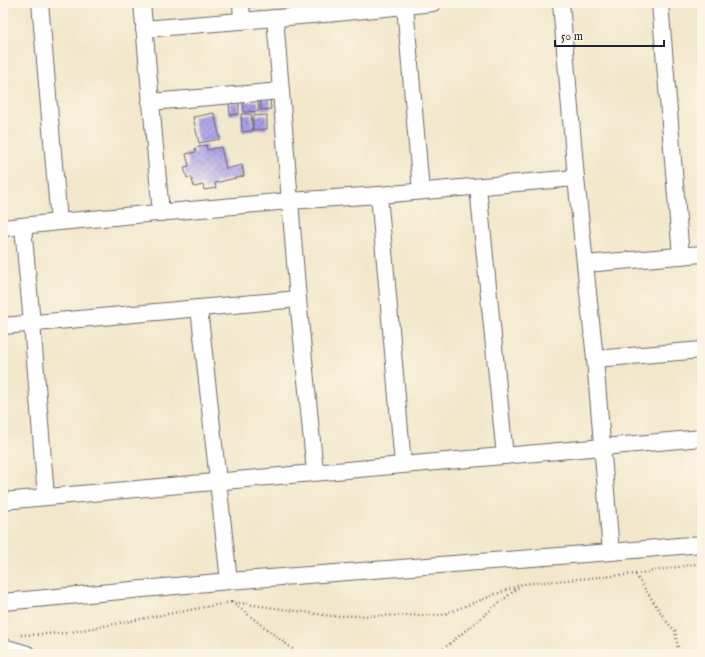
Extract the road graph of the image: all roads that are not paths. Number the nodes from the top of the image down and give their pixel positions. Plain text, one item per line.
1 (40, 3) edge
2 (142, 3) edge
3 (240, 3) edge
4 (430, 3) edge
5 (433, 3) edge
6 (562, 3) edge
7 (660, 3) edge
8 (405, 6) junction
9 (335, 8) edge
10 (275, 18) junction
11 (242, 21) junction
12 (144, 29) junction
13 (281, 91) junction
14 (150, 102) junction
15 (576, 178) junction
16 (478, 187) junction
17 (421, 191) junction
18 (379, 195) junction
19 (289, 201) junction
20 (161, 213) junction
21 (59, 222) junction
22 (23, 226) junction
23 (3, 228) edge
24 (702, 254) edge
25 (681, 256) junction
26 (585, 264) junction
27 (298, 299) junction
28 (199, 308) junction
29 (32, 323) junction
30 (3, 326) edge
31 (702, 350) edge
32 (595, 359) junction
33 (702, 438) edge
34 (602, 448) junction
35 (505, 456) junction
36 (403, 464) junction
37 (315, 472) junction
38 (218, 481) junction
39 (46, 497) junction
40 (3, 501) edge
41 (702, 544) edge
42 (611, 552) junction
43 (229, 581) junction
44 (3, 602) edge
45 (3, 647) edge
46 (26, 654) edge

1 - 21 street
2 - 12 street
3 - 11 street
4 - 5 street
4 - 8 street
6 - 15 street
7 - 25 street
8 - 9 street
8 - 17 street
9 - 10 street
10 - 11 street
10 - 13 street
11 - 12 street
12 - 14 street
13 - 14 street
13 - 19 street
14 - 20 street
15 - 16 street
15 - 26 street
16 - 17 street
16 - 35 street
17 - 18 street
18 - 19 street
18 - 36 street
19 - 20 street
19 - 27 street
20 - 21 street
21 - 22 street
22 - 23 street
22 - 29 street
24 - 25 street
25 - 26 street
26 - 32 street
27 - 28 street
27 - 37 street
28 - 29 street
28 - 38 street
29 - 30 street
29 - 39 street
31 - 32 street
32 - 34 street
33 - 34 street
34 - 35 street
34 - 42 street
35 - 36 street
36 - 37 street
37 - 38 street
38 - 39 street
38 - 43 street
39 - 40 street
41 - 42 street
42 - 43 street
43 - 44 street
45 - 46 street

